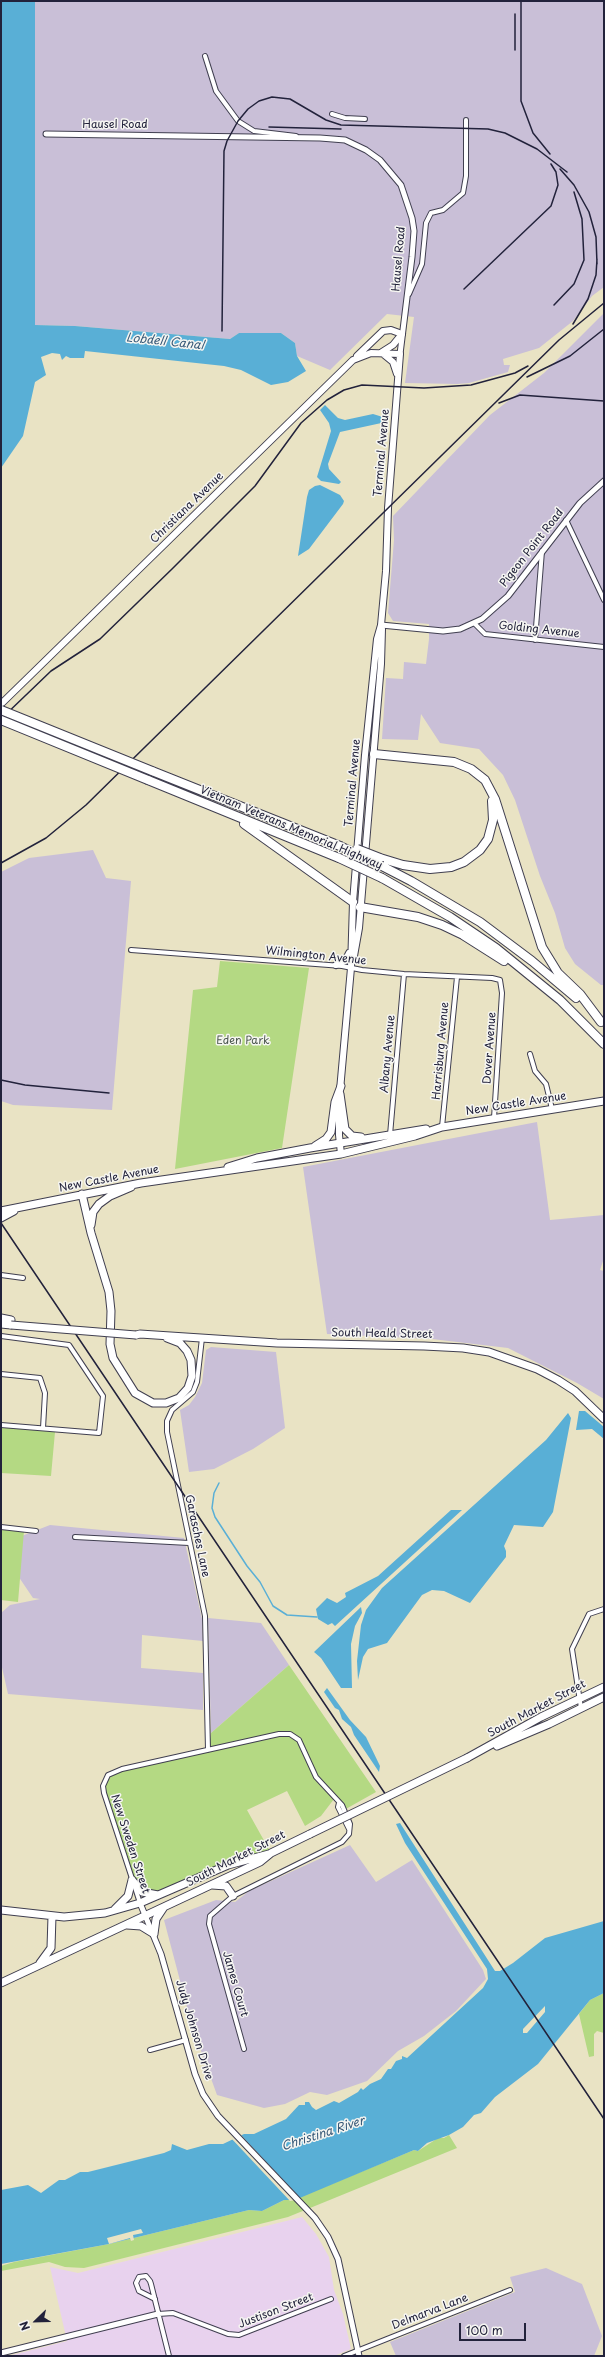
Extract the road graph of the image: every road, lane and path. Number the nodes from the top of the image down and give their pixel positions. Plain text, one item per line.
1 (205, 56) dead end
2 (332, 114) dead end
3 (365, 119) dead end
4 (466, 120) dead end
5 (46, 134) dead end
6 (304, 138) junction
7 (405, 302) junction
8 (402, 334) junction
9 (380, 352) junction
10 (400, 354) junction
11 (353, 360) junction
12 (399, 377) junction
13 (604, 481) edge
14 (566, 520) junction
15 (542, 552) junction
16 (604, 600) edge
17 (475, 624) junction
18 (381, 625) junction
19 (535, 640) junction
20 (604, 646) edge
21 (1, 704) edge
22 (1, 710) edge
23 (1, 720) edge
24 (371, 756) junction
25 (210, 806) junction
26 (381, 862) junction
27 (353, 902) junction
28 (360, 907) junction
29 (351, 926) junction
30 (131, 950) dead end
31 (336, 965) junction
32 (351, 968) junction
33 (404, 974) junction
34 (457, 977) junction
35 (500, 980) joint
36 (560, 1000) junction
37 (603, 1023) edge
38 (604, 1044) edge
39 (530, 1054) dead end
40 (341, 1086) junction
41 (340, 1094) junction
42 (604, 1101) edge
43 (552, 1109) junction
44 (494, 1118) junction
45 (442, 1127) junction
46 (432, 1129) junction
47 (389, 1135) junction
48 (339, 1144) junction
49 (310, 1148) junction
50 (341, 1154) junction
51 (222, 1170) junction
52 (141, 1183) junction
53 (82, 1194) junction
54 (18, 1209) junction
55 (1, 1211) edge
56 (1, 1218) edge
57 (91, 1233) junction
58 (1, 1275) edge
59 (23, 1278) dead end
60 (1, 1318) edge
61 (11, 1322) junction
62 (1, 1324) edge
63 (160, 1335) junction
64 (1, 1336) edge
65 (202, 1338) junction
66 (1, 1374) edge
67 (604, 1419) edge
68 (1, 1424) edge
69 (43, 1428) junction
70 (1, 1527) edge
71 (36, 1531) dead end
72 (75, 1537) dead end
73 (189, 1543) junction
74 (604, 1609) edge
75 (604, 1687) edge
76 (604, 1697) edge
77 (580, 1698) junction
78 (581, 1708) junction
79 (208, 1750) junction
80 (480, 1752) junction
81 (271, 1853) junction
82 (132, 1880) junction
83 (210, 1885) junction
84 (158, 1895) junction
85 (233, 1896) junction
86 (140, 1903) junction
87 (165, 1906) junction
88 (1, 1910) edge
89 (109, 1912) junction
90 (145, 1915) junction
91 (52, 1916) junction
92 (124, 1925) junction
93 (154, 1934) junction
94 (37, 1966) junction
95 (1, 1983) edge
96 (186, 2040) junction
97 (244, 2049) dead end
98 (150, 2050) dead end
99 (510, 2290) dead end
100 (331, 2299) dead end
101 (155, 2300) junction
102 (158, 2314) junction
103 (1, 2353) edge
104 (359, 2353) edge
105 (169, 2356) edge
106 (344, 2356) edge

1 - 6 street, Hausel Road
2 - 3 street
4 - 7 street
5 - 6 street, Hausel Road
6 - 7 street, Hausel Road
7 - 8 street, Hausel Road
8 - 9 main road
8 - 10 street, Hausel Road
8 - 11 main road
9 - 10 main road, Christiana Avenue
9 - 11 main road, Christiana Avenue
9 - 12 main road
10 - 12 main road, Terminal Avenue
11 - 21 main road, Christiana Avenue
12 - 18 main road, Terminal Avenue
13 - 14 street, Pigeon Point Road
14 - 15 street, Pigeon Point Road
14 - 16 street
15 - 17 street, Pigeon Point Road
15 - 19 street
17 - 18 street
17 - 19 street, Golding Avenue
18 - 24 main road, Terminal Avenue
19 - 20 street, Golding Avenue
22 - 26 highway, Vietnam Veterans Memorial Highway, bridge
23 - 25 highway, Vietnam Veterans Memorial Highway, bridge
24 - 26 highway
24 - 27 main road, Terminal Avenue
24 - 28 main road, Terminal Avenue
24 - 37 highway
25 - 27 highway
25 - 36 highway, Vietnam Veterans Memorial Highway, bridge
26 - 37 highway, Vietnam Veterans Memorial Highway
27 - 28 main road
27 - 29 main road, Terminal Avenue
28 - 32 main road, Terminal Avenue
28 - 36 highway
29 - 31 main road
29 - 32 main road, Terminal Avenue
30 - 31 street, Wilmington Avenue
31 - 32 street, Wilmington Avenue
32 - 33 street, Wilmington Avenue
32 - 40 main road, Terminal Avenue
33 - 34 street, Wilmington Avenue
33 - 47 street, Albany Avenue
34 - 35 street, Wilmington Avenue
34 - 45 street, Harrisburg Avenue
35 - 44 street, Dover Avenue
36 - 38 highway, Vietnam Veterans Memorial Highway
39 - 43 street
40 - 41 main road, Terminal Avenue
40 - 49 main road
41 - 47 main road
41 - 48 main road, Terminal Avenue
42 - 43 main road, New Castle Avenue
43 - 44 main road, New Castle Avenue
44 - 45 main road, New Castle Avenue
45 - 46 main road, New Castle Avenue
46 - 47 main road, New Castle Avenue
46 - 50 main road, New Castle Avenue
47 - 48 main road, New Castle Avenue
48 - 49 main road, New Castle Avenue
48 - 50 main road, Terminal Avenue
49 - 51 main road, New Castle Avenue
50 - 51 main road, New Castle Avenue
51 - 52 main road, New Castle Avenue
52 - 53 main road, New Castle Avenue
52 - 57 main road
53 - 54 main road, New Castle Avenue
53 - 57 main road
54 - 55 main road, New Castle Avenue
54 - 56 main road
57 - 63 main road
58 - 59 street
60 - 61 main road, South Heald Street
61 - 62 main road, South Heald Street
61 - 63 main road, South Heald Street, bridge
63 - 65 main road, South Heald Street
64 - 69 street
65 - 67 main road, South Heald Street
65 - 73 street, Garasches Lane
66 - 69 street
68 - 69 street
70 - 71 street
72 - 73 street
73 - 79 street, Garasches Lane
74 - 77 street
75 - 77 main road, South Market Street
76 - 78 main road, South Market Street
77 - 78 street
77 - 80 main road, South Market Street
78 - 80 main road, South Market Street
79 - 82 street, New Sweden Street
79 - 85 street, New Sweden Street
80 - 81 main road, South Market Street, bridge
81 - 83 main road, South Market Street
81 - 84 main road
82 - 84 main road
82 - 86 street, New Sweden Street
82 - 89 main road
83 - 85 main road
83 - 87 main road, South Market Street
84 - 86 main road
85 - 97 street, James Court
86 - 89 main road
86 - 90 street, Judy Johnson Drive
87 - 90 main road, South Market Street
87 - 93 main road
88 - 91 main road
89 - 91 main road
90 - 92 main road, South Market Street
90 - 93 street, Judy Johnson Drive
91 - 94 main road
92 - 93 main road
92 - 94 main road, South Market Street
93 - 96 street, Judy Johnson Drive
94 - 95 main road, South Market Street
96 - 98 street
96 - 104 street, Judy Johnson Drive
99 - 104 street, Delmarva Lane
100 - 102 street, Justison Street
101 - 101 street
101 - 102 street
102 - 103 street
102 - 105 street
104 - 106 street, Delmarva Lane

